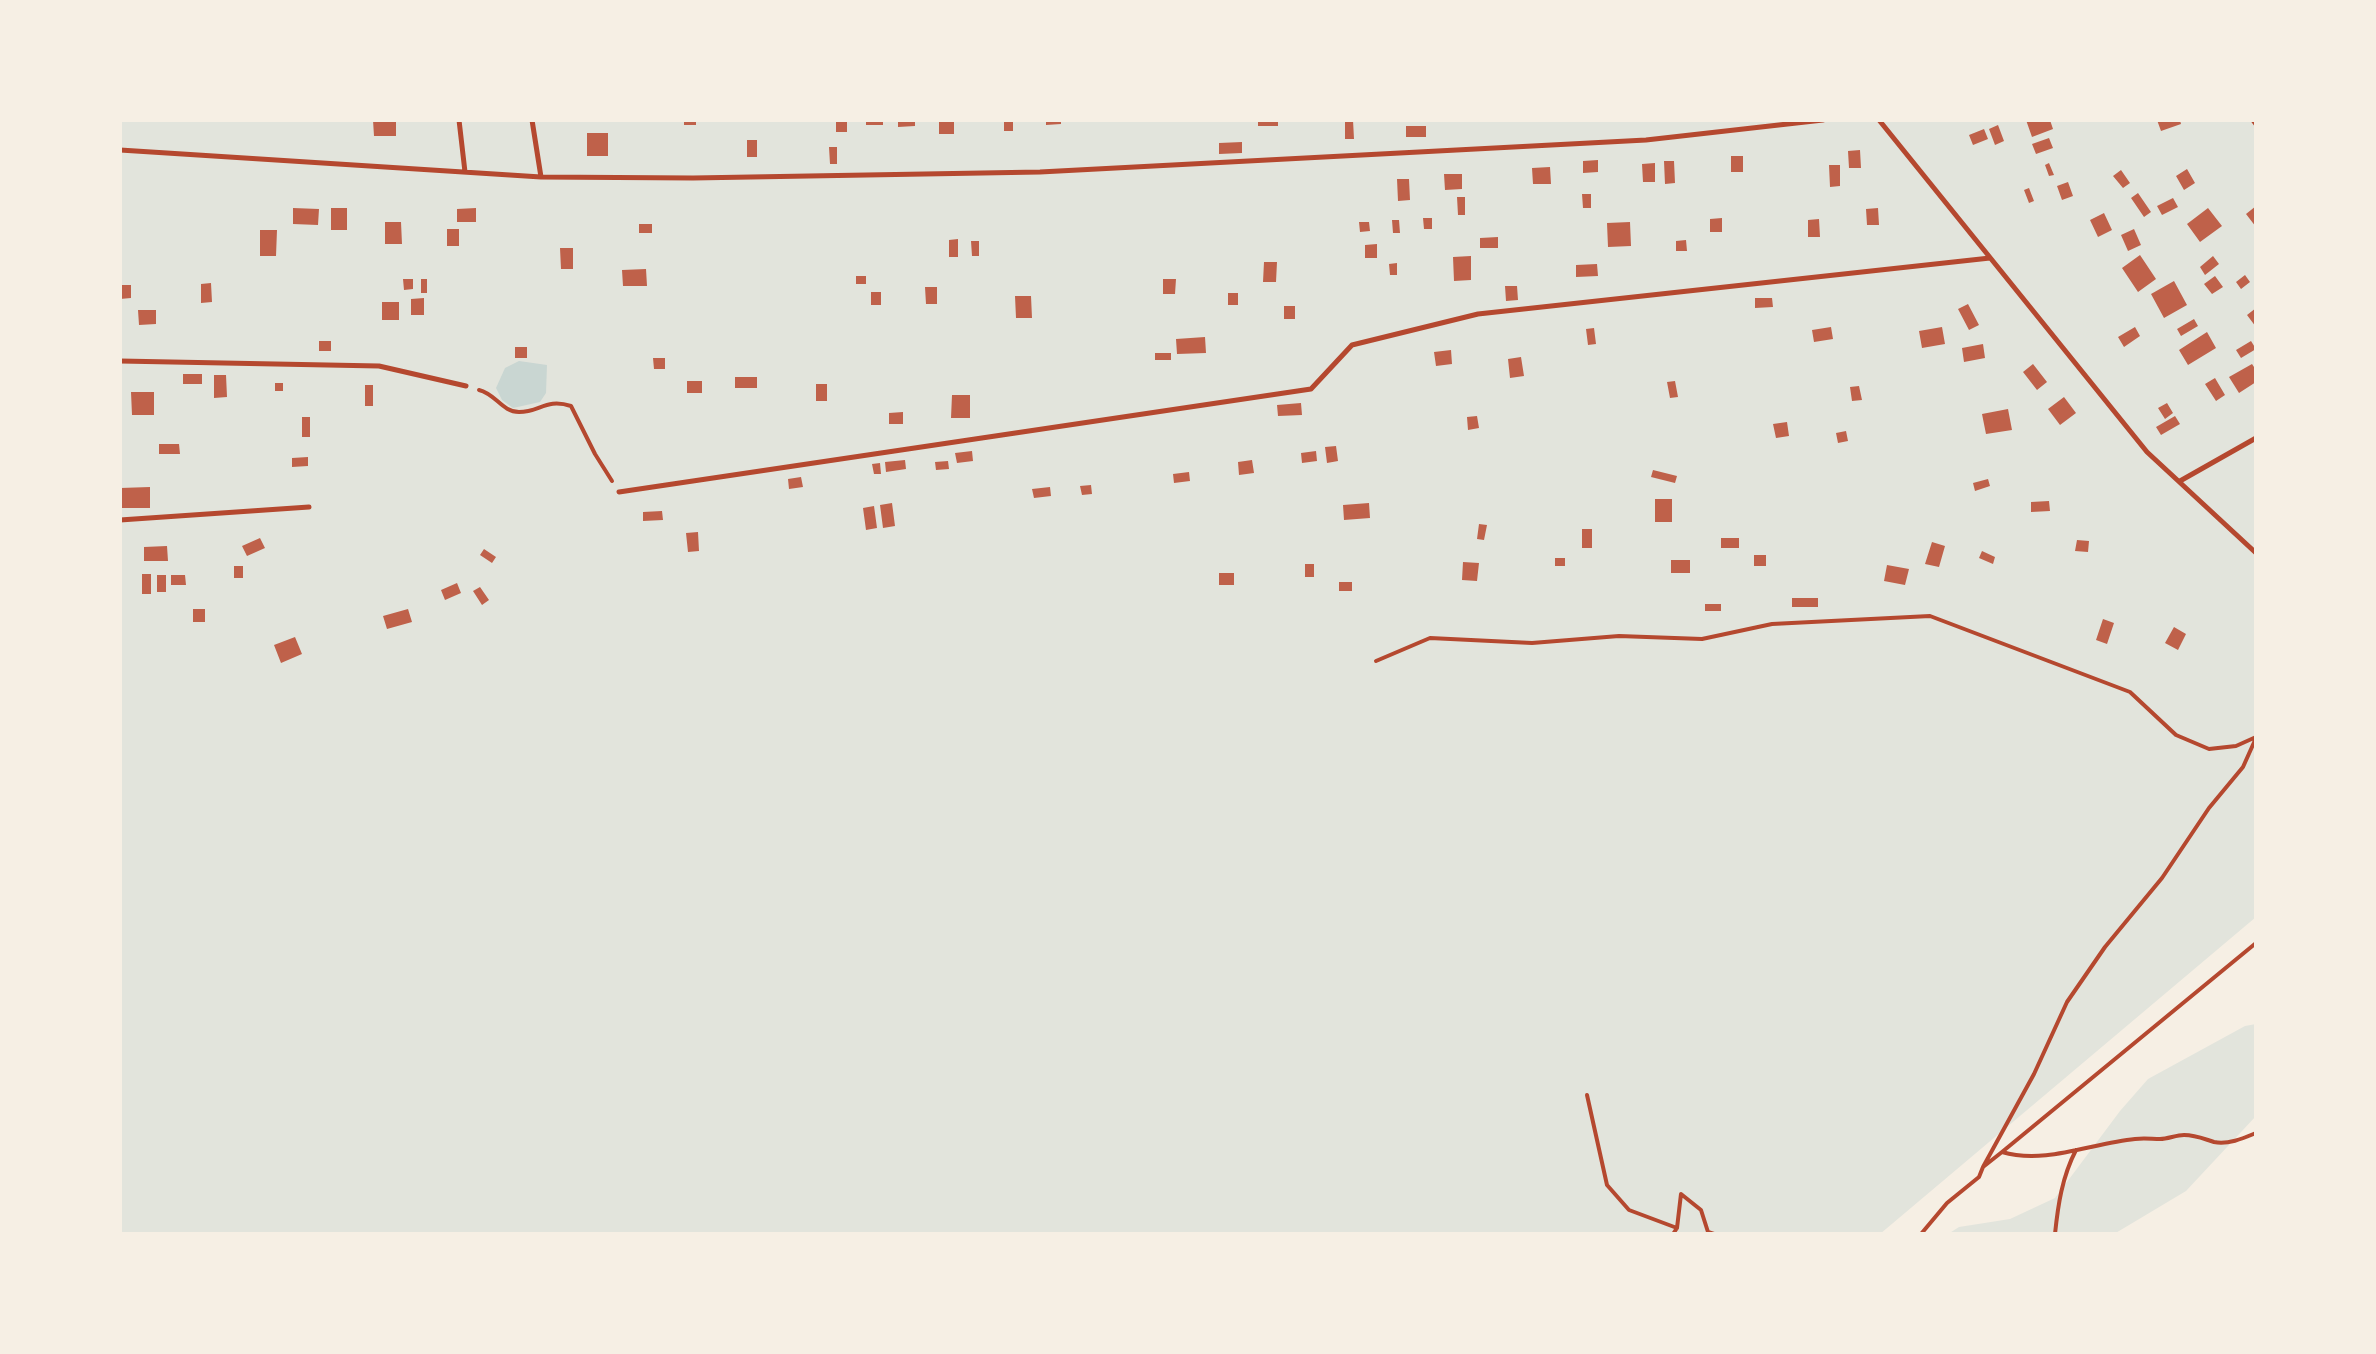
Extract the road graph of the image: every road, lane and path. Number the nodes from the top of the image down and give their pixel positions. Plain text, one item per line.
1 (459, 120) edge
2 (532, 120) edge
3 (1823, 120) edge
4 (1879, 120) edge
5 (120, 150) edge
6 (465, 172) junction
7 (541, 177) junction
8 (1990, 258) junction
9 (120, 361) edge
10 (466, 386) joint
11 (2256, 438) edge
12 (2180, 481) junction
13 (619, 492) joint
14 (309, 507) dead end
15 (120, 520) edge
16 (2256, 553) edge
17 (1376, 661) dead end
18 (2256, 738) edge
19 (2256, 943) edge
20 (1587, 1095) dead end
21 (2256, 1133) edge
22 (2076, 1150) junction
23 (2002, 1152) junction
24 (1983, 1167) junction
25 (1677, 1228) junction
26 (1673, 1234) edge
27 (1714, 1234) edge
28 (1921, 1234) edge
29 (2055, 1234) edge

1 - 6 lane
2 - 7 lane
3 - 7 lane
4 - 8 lane
5 - 6 lane
6 - 7 lane
8 - 12 lane
8 - 13 lane
9 - 10 lane
10 - 13 path
11 - 12 lane
12 - 16 lane
14 - 15 lane
17 - 18 path
18 - 24 path
19 - 23 path
20 - 25 path
21 - 22 path
22 - 23 path
22 - 29 path
23 - 24 path
24 - 28 path
25 - 26 path
25 - 27 path

